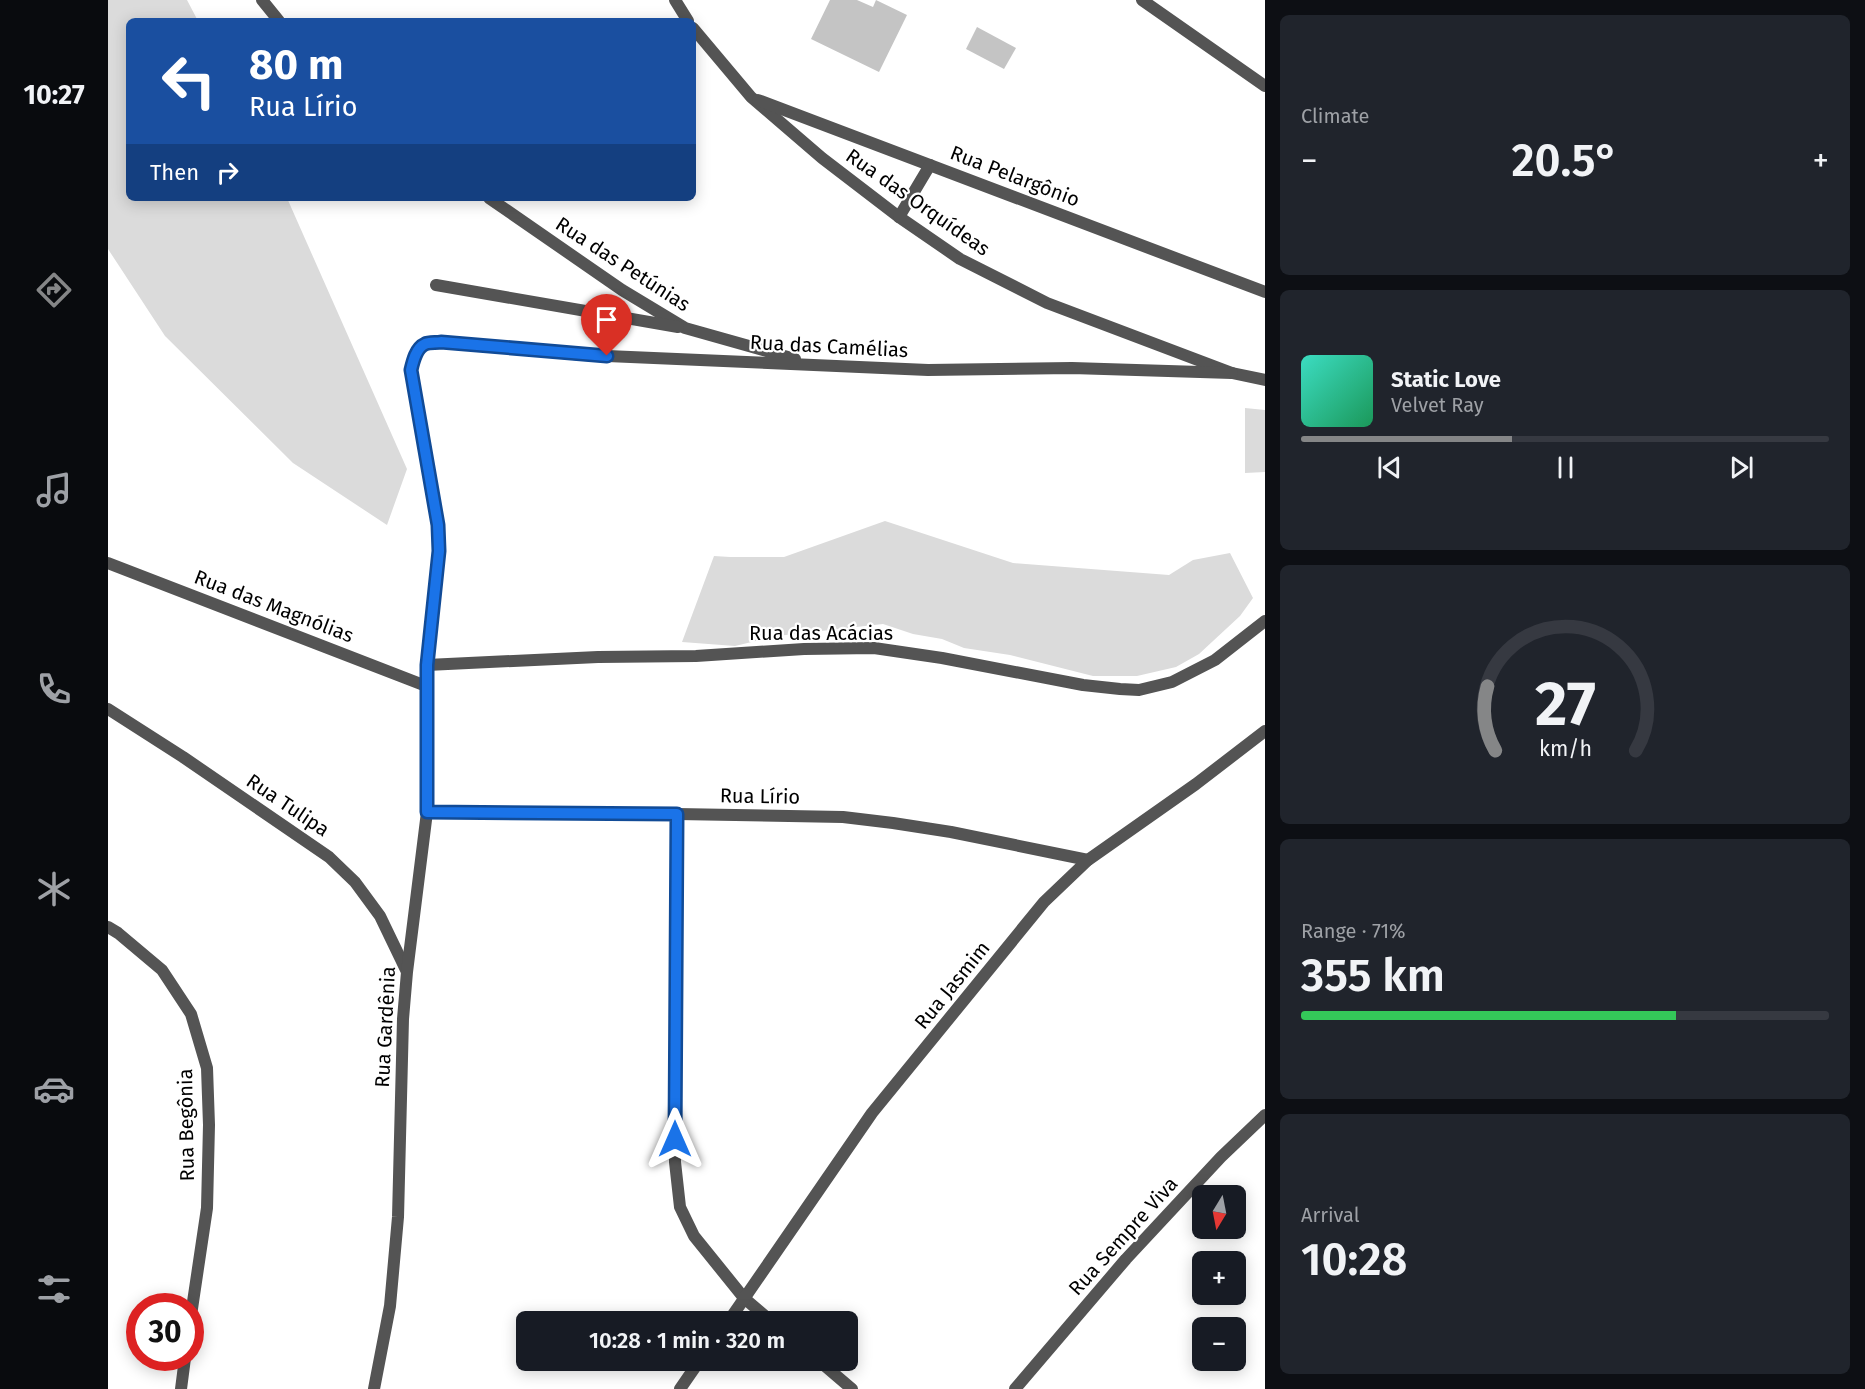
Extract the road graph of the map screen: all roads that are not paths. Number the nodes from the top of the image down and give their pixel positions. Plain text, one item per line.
1 (262, 0) edge
2 (675, 0) edge
3 (1142, 0) edge
4 (277, 18) edge
5 (686, 18) edge
6 (696, 32) edge
7 (1265, 86) edge
8 (751, 97) junction
9 (930, 165) junction
10 (493, 201) edge
11 (899, 217) junction
12 (436, 285) dead end
13 (1265, 292) edge
14 (685, 328) junction
15 (425, 344) joint
16 (813, 364) junction
17 (1232, 373) junction
18 (1265, 380) edge
19 (108, 562) edge
20 (1265, 621) edge
21 (427, 665) junction
22 (426, 686) junction
23 (108, 709) edge
24 (1265, 731) edge
25 (427, 812) junction
26 (677, 814) junction
27 (1088, 860) junction
28 (108, 927) edge
29 (407, 972) junction
30 (1265, 1115) edge
31 (194, 1293) edge
32 (744, 1298) junction
33 (735, 1311) edge
34 (759, 1311) edge
35 (183, 1371) edge
36 (692, 1371) edge
37 (831, 1371) edge
38 (181, 1389) edge
39 (374, 1389) edge
40 (680, 1389) edge
41 (852, 1389) edge
42 (1015, 1389) edge

1 - 4 street
2 - 5 street
3 - 7 street
6 - 8 street, Rua das Orquídeas
8 - 9 street, Rua Pelargônio
8 - 11 street, Rua das Orquídeas
9 - 11 street
9 - 13 street, Rua Pelargônio
10 - 14 street, Rua das Petúnias
11 - 17 street, Rua das Orquídeas
12 - 14 street
14 - 16 street, Rua das Petúnias
15 - 16 street, Rua das Camélias
15 - 21 street, Rua Gardênia
16 - 17 street, Rua das Camélias
17 - 18 street, Rua das Orquídeas
19 - 22 street, Rua das Magnólias
20 - 21 street, Rua das Acácias
21 - 22 street, Rua Gardênia
22 - 25 street, Rua Gardênia
23 - 29 street, Rua Tulipa
24 - 27 street, Rua Jasmim
25 - 26 street, Rua Lírio
25 - 29 street, Rua Gardênia
26 - 27 street, Rua Lírio
26 - 32 street
27 - 32 street, Rua Jasmim
28 - 31 street, Rua Begônia
29 - 39 street, Rua Gardênia
30 - 42 street, Rua Sempre Viva
32 - 33 street, Rua Jasmim
32 - 34 street
35 - 38 street
36 - 40 street
37 - 41 street

